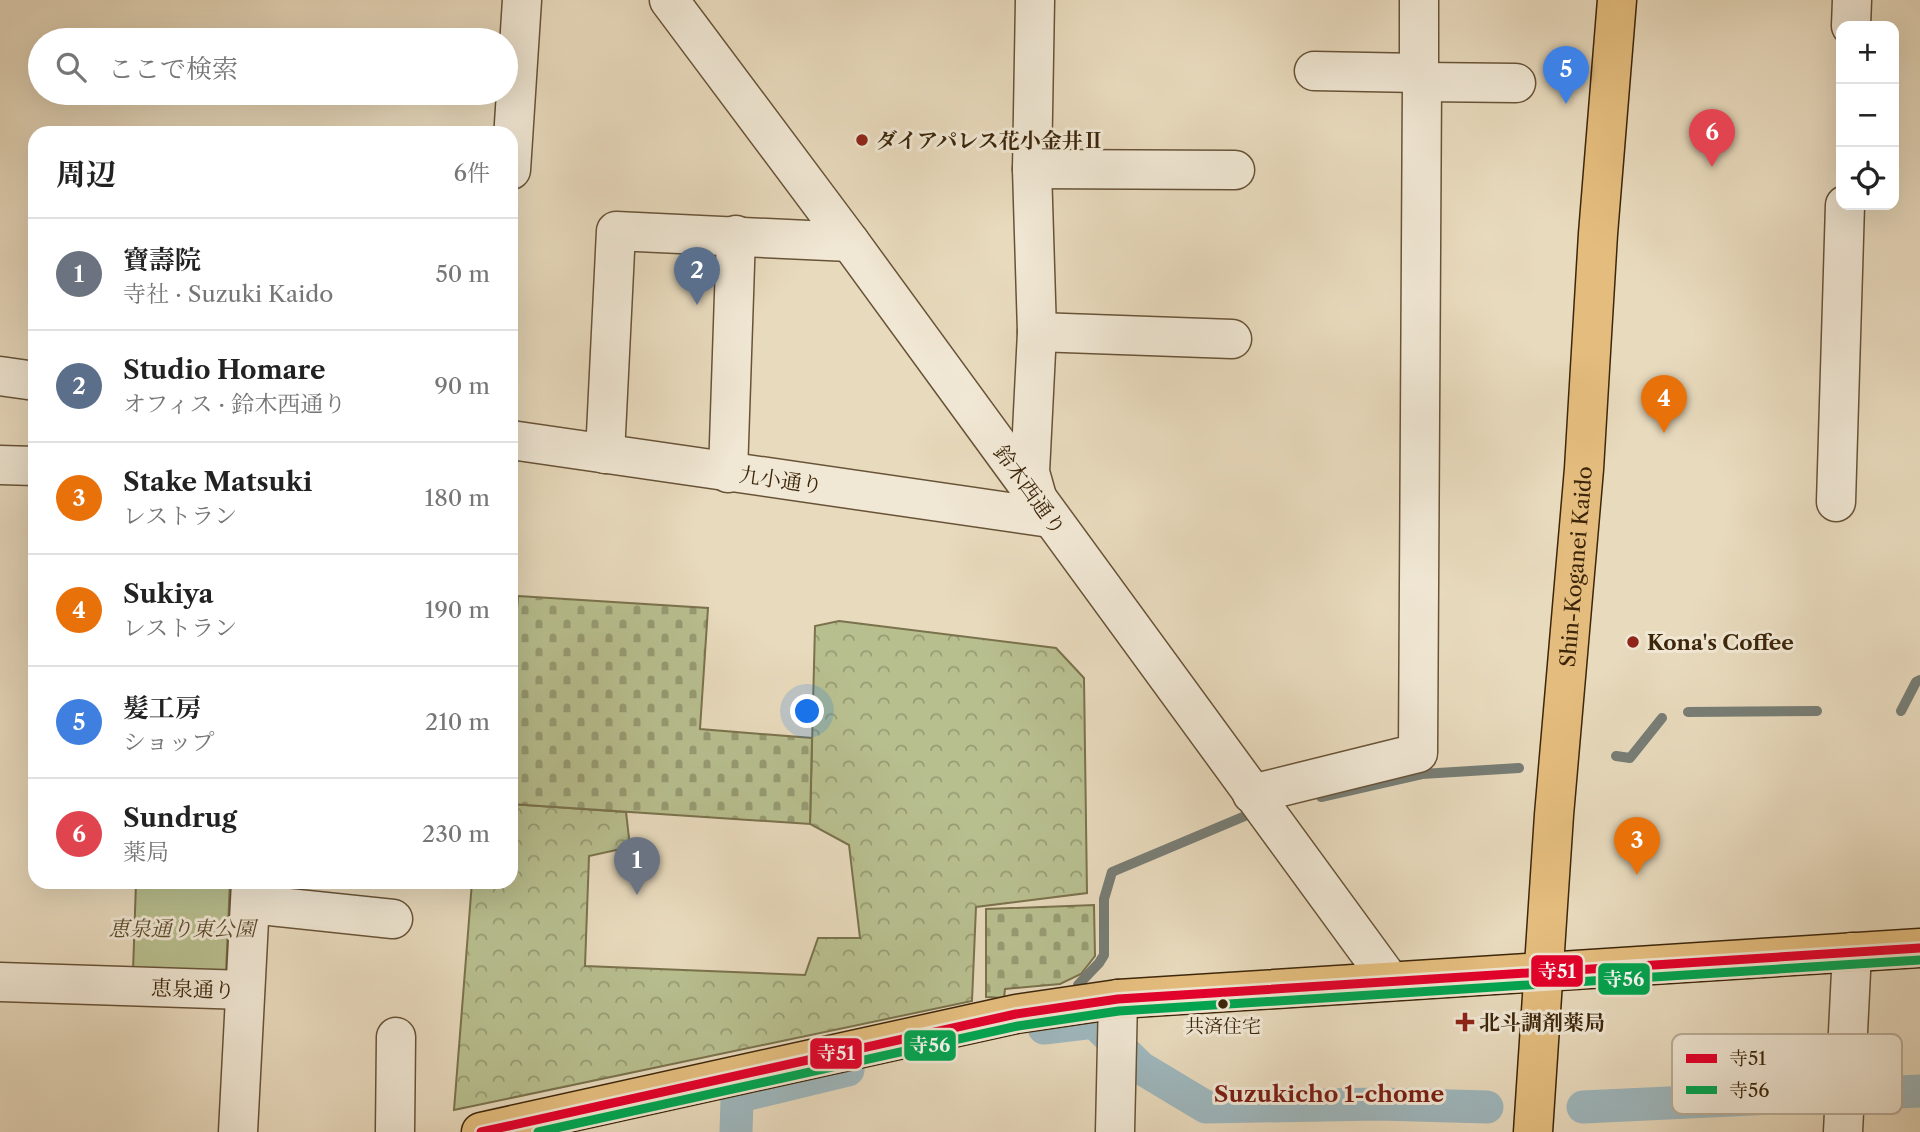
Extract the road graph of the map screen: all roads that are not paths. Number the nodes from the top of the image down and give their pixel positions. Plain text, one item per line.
1 (522, 0) edge
2 (669, 0) edge
3 (1035, 0) edge
4 (1419, 0) edge
5 (1617, 0) edge
6 (1852, 0) edge
7 (1851, 21) edge
8 (518, 62) edge
9 (1314, 71) dead end
10 (1420, 78) junction
11 (1516, 83) dead end
12 (515, 105) edge
13 (514, 126) edge
14 (1032, 169) junction
15 (1235, 170) dead end
16 (1845, 210) edge
17 (736, 235) junction
18 (850, 242) junction
19 (1037, 332) junction
20 (1232, 339) dead end
21 (0, 376) edge
22 (28, 380) edge
23 (518, 441) edge
24 (605, 454) junction
25 (0, 465) edge
26 (28, 466) edge
27 (728, 473) junction
28 (1836, 502) dead end
29 (1044, 509) junction
30 (1252, 794) junction
31 (251, 893) edge
32 (393, 919) dead end
33 (1920, 948) edge
34 (1852, 952) junction
35 (1543, 972) junction
36 (1390, 981) junction
37 (0, 982) edge
38 (246, 990) junction
39 (1118, 999) junction
40 (1848, 1034) edge
41 (396, 1037) dead end
42 (238, 1132) edge
43 (395, 1132) edge
44 (481, 1132) edge
45 (1115, 1132) edge
46 (1533, 1132) edge

1 - 8 street
2 - 18 street, 鈴木西通り
3 - 14 street
4 - 10 street
5 - 35 main road, Shin-Koganei Kaido
6 - 7 street
9 - 10 street
10 - 11 street
10 - 30 street
12 - 13 street
14 - 15 street
14 - 19 street
16 - 28 street
17 - 18 street
17 - 24 street
17 - 27 street
18 - 29 street, 鈴木西通り
19 - 20 street
19 - 29 street
21 - 22 street
23 - 24 street, 九小通り
24 - 27 street, 九小通り
25 - 26 street
27 - 29 street, 九小通り
29 - 30 street, 鈴木西通り
30 - 36 street, 鈴木西通り
31 - 32 street
31 - 38 street
33 - 34 main road
34 - 35 main road
34 - 40 street
35 - 36 main road
35 - 46 main road, Shin-Koganei Kaido
36 - 39 main road
37 - 38 street, 恵泉通り
38 - 42 street, 恵泉通り
39 - 44 main road
39 - 45 street
41 - 43 street

